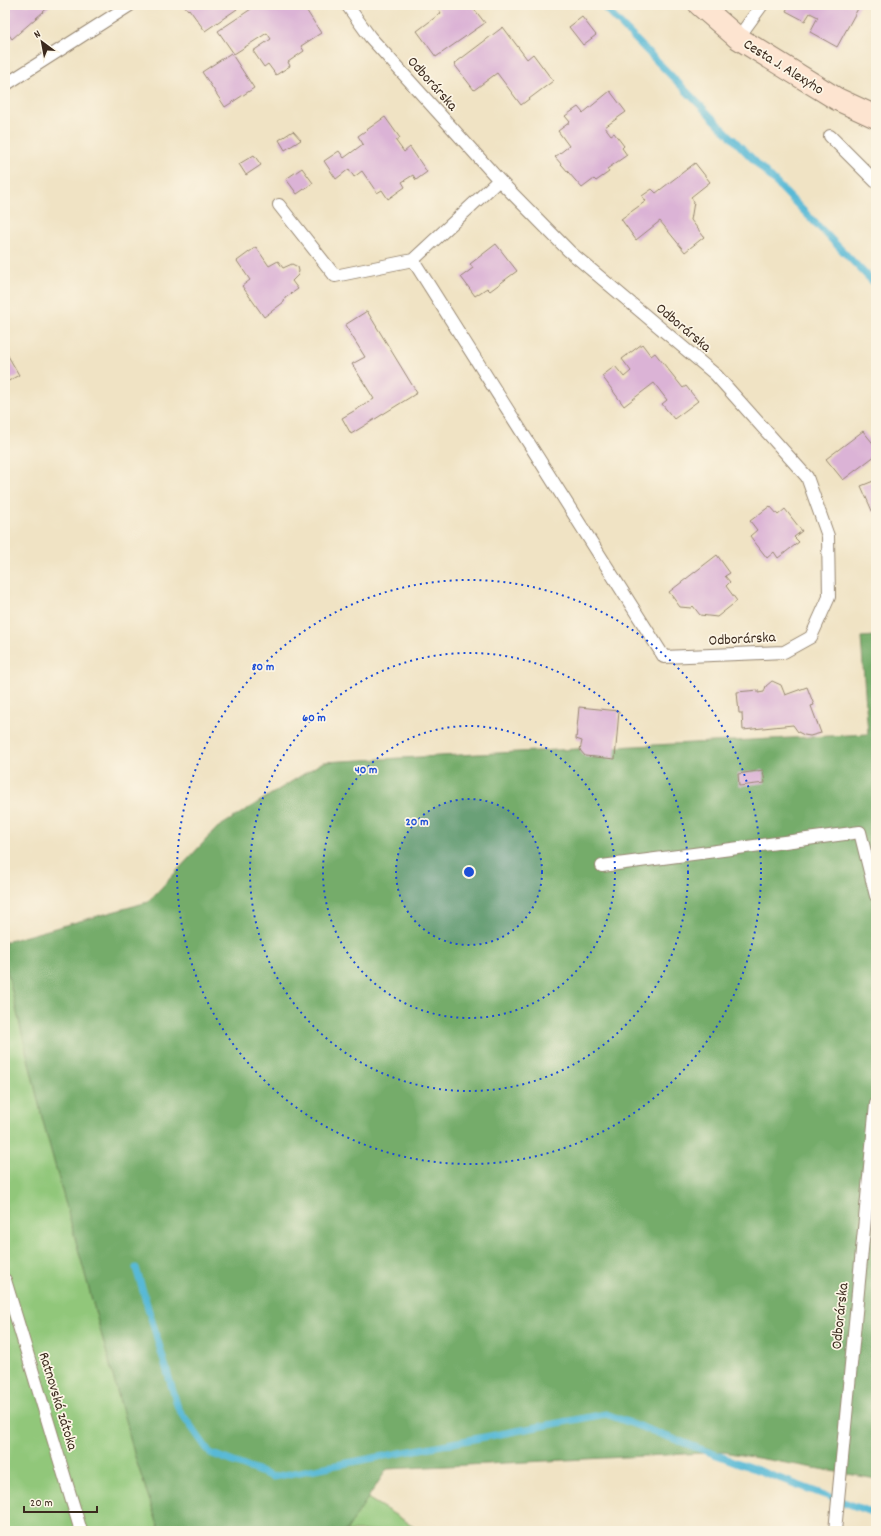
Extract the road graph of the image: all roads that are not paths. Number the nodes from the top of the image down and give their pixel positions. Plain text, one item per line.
1 (130, 5) edge
2 (347, 5) edge
3 (700, 5) edge
4 (762, 5) edge
5 (738, 38) junction
6 (5, 84) edge
7 (876, 117) edge
8 (830, 136) dead end
9 (499, 180) junction
10 (876, 182) edge
11 (279, 205) dead end
12 (413, 260) junction
13 (602, 866) dead end
14 (876, 896) edge
15 (876, 1104) edge
16 (5, 1280) edge
17 (81, 1531) edge
18 (835, 1531) edge

1 - 6 lane
2 - 9 lane, Odborárska
3 - 5 main road, Cesta J. Alexyho
4 - 5 lane
5 - 7 main road, Cesta J. Alexyho
8 - 10 lane
9 - 12 lane
9 - 12 lane, Odborárska
11 - 12 lane
13 - 14 lane
15 - 18 lane, Odborárska
16 - 17 lane, Ratnovská zátoka

